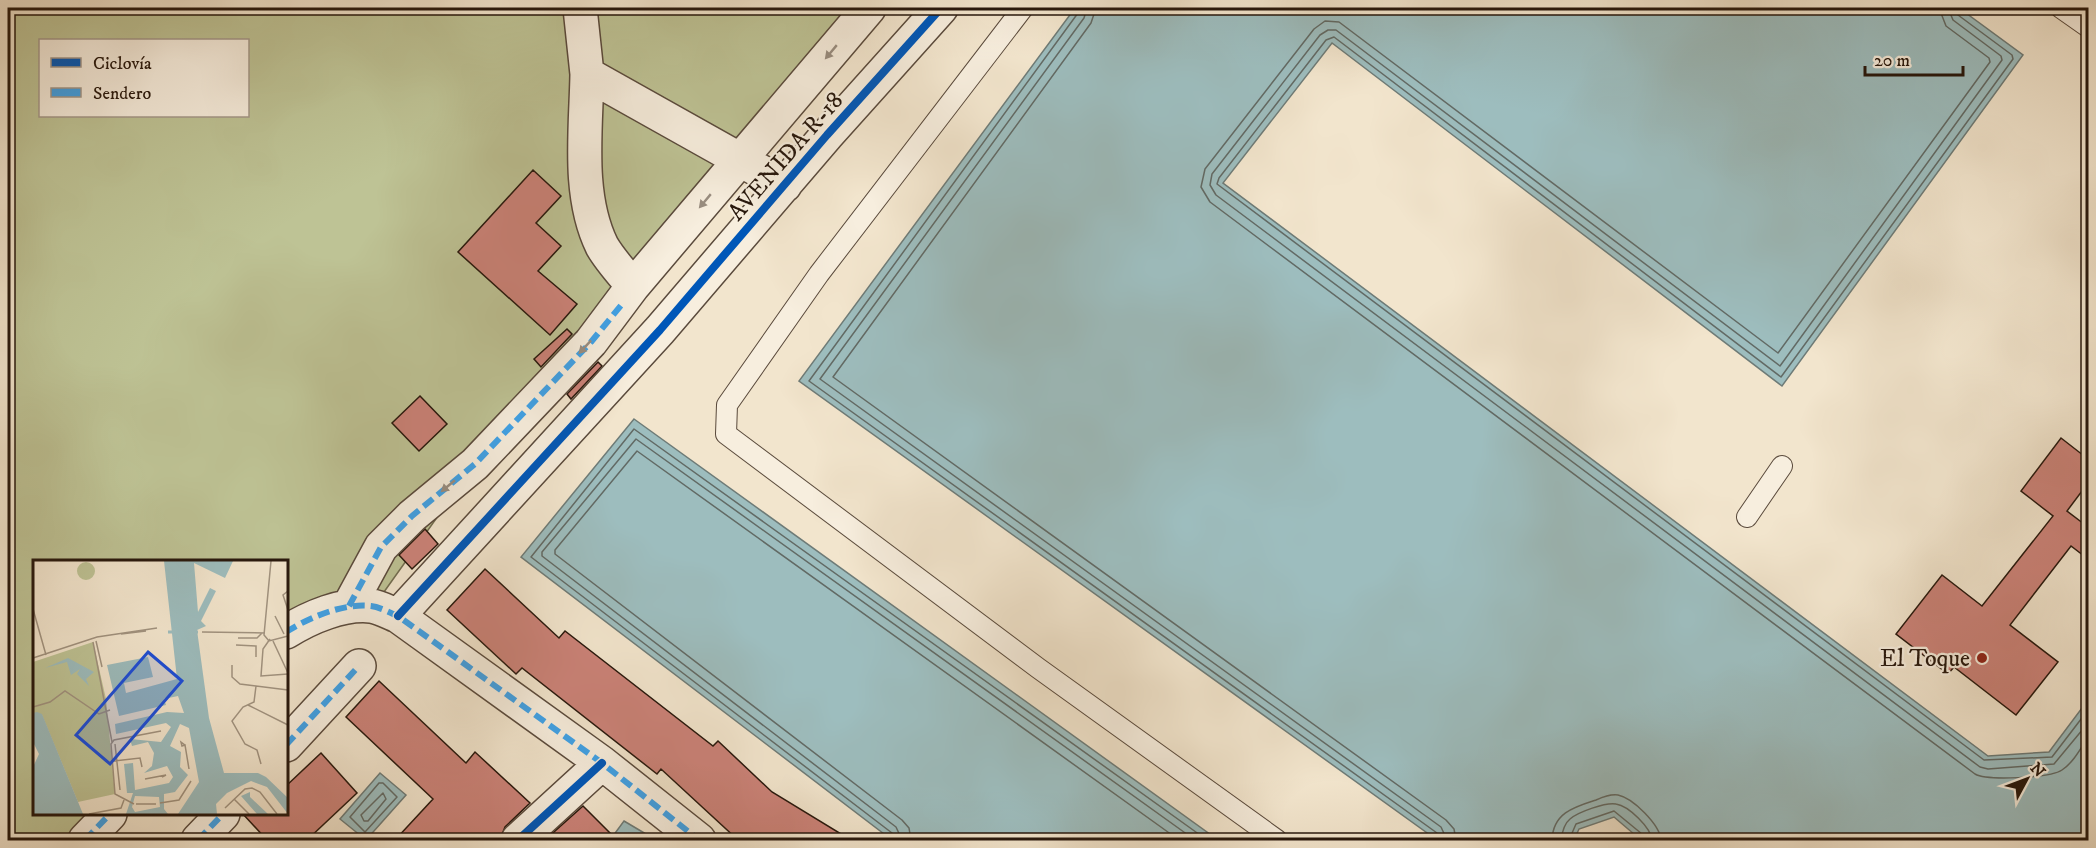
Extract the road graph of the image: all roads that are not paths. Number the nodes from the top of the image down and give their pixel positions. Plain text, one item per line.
1 (580, 8) edge
2 (869, 8) edge
3 (941, 8) edge
4 (1023, 8) edge
5 (2061, 8) edge
6 (2088, 27) edge
7 (587, 74) junction
8 (740, 160) junction
9 (784, 185) junction
10 (628, 294) junction
11 (660, 330) junction
12 (1782, 466) dead end
13 (1747, 518) dead end
14 (349, 606) junction
15 (398, 616) junction
16 (288, 631) edge
17 (359, 666) dead end
18 (288, 742) edge
19 (602, 763) junction
20 (108, 815) edge
21 (221, 815) edge
22 (85, 840) edge
23 (198, 840) edge
24 (518, 840) edge
25 (699, 840) edge
26 (1277, 840) edge

1 - 7 street
2 -> 8 street, AVENIDA R-18
3 - 9 street, AVENIDA R-18
4 - 26 lane
5 - 6 lane
7 - 8 street
7 - 10 street
8 - 9 street
8 -> 10 street, AVENIDA R-18
9 - 11 street, AVENIDA R-18
10 - 11 street
10 -> 14 street, AVENIDA R-18
11 - 15 street, AVENIDA R-18
12 - 13 lane
14 - 15 street
14 - 16 street
15 - 19 street
17 - 18 street
19 - 24 street
19 - 25 street
20 - 22 street
21 - 23 street

